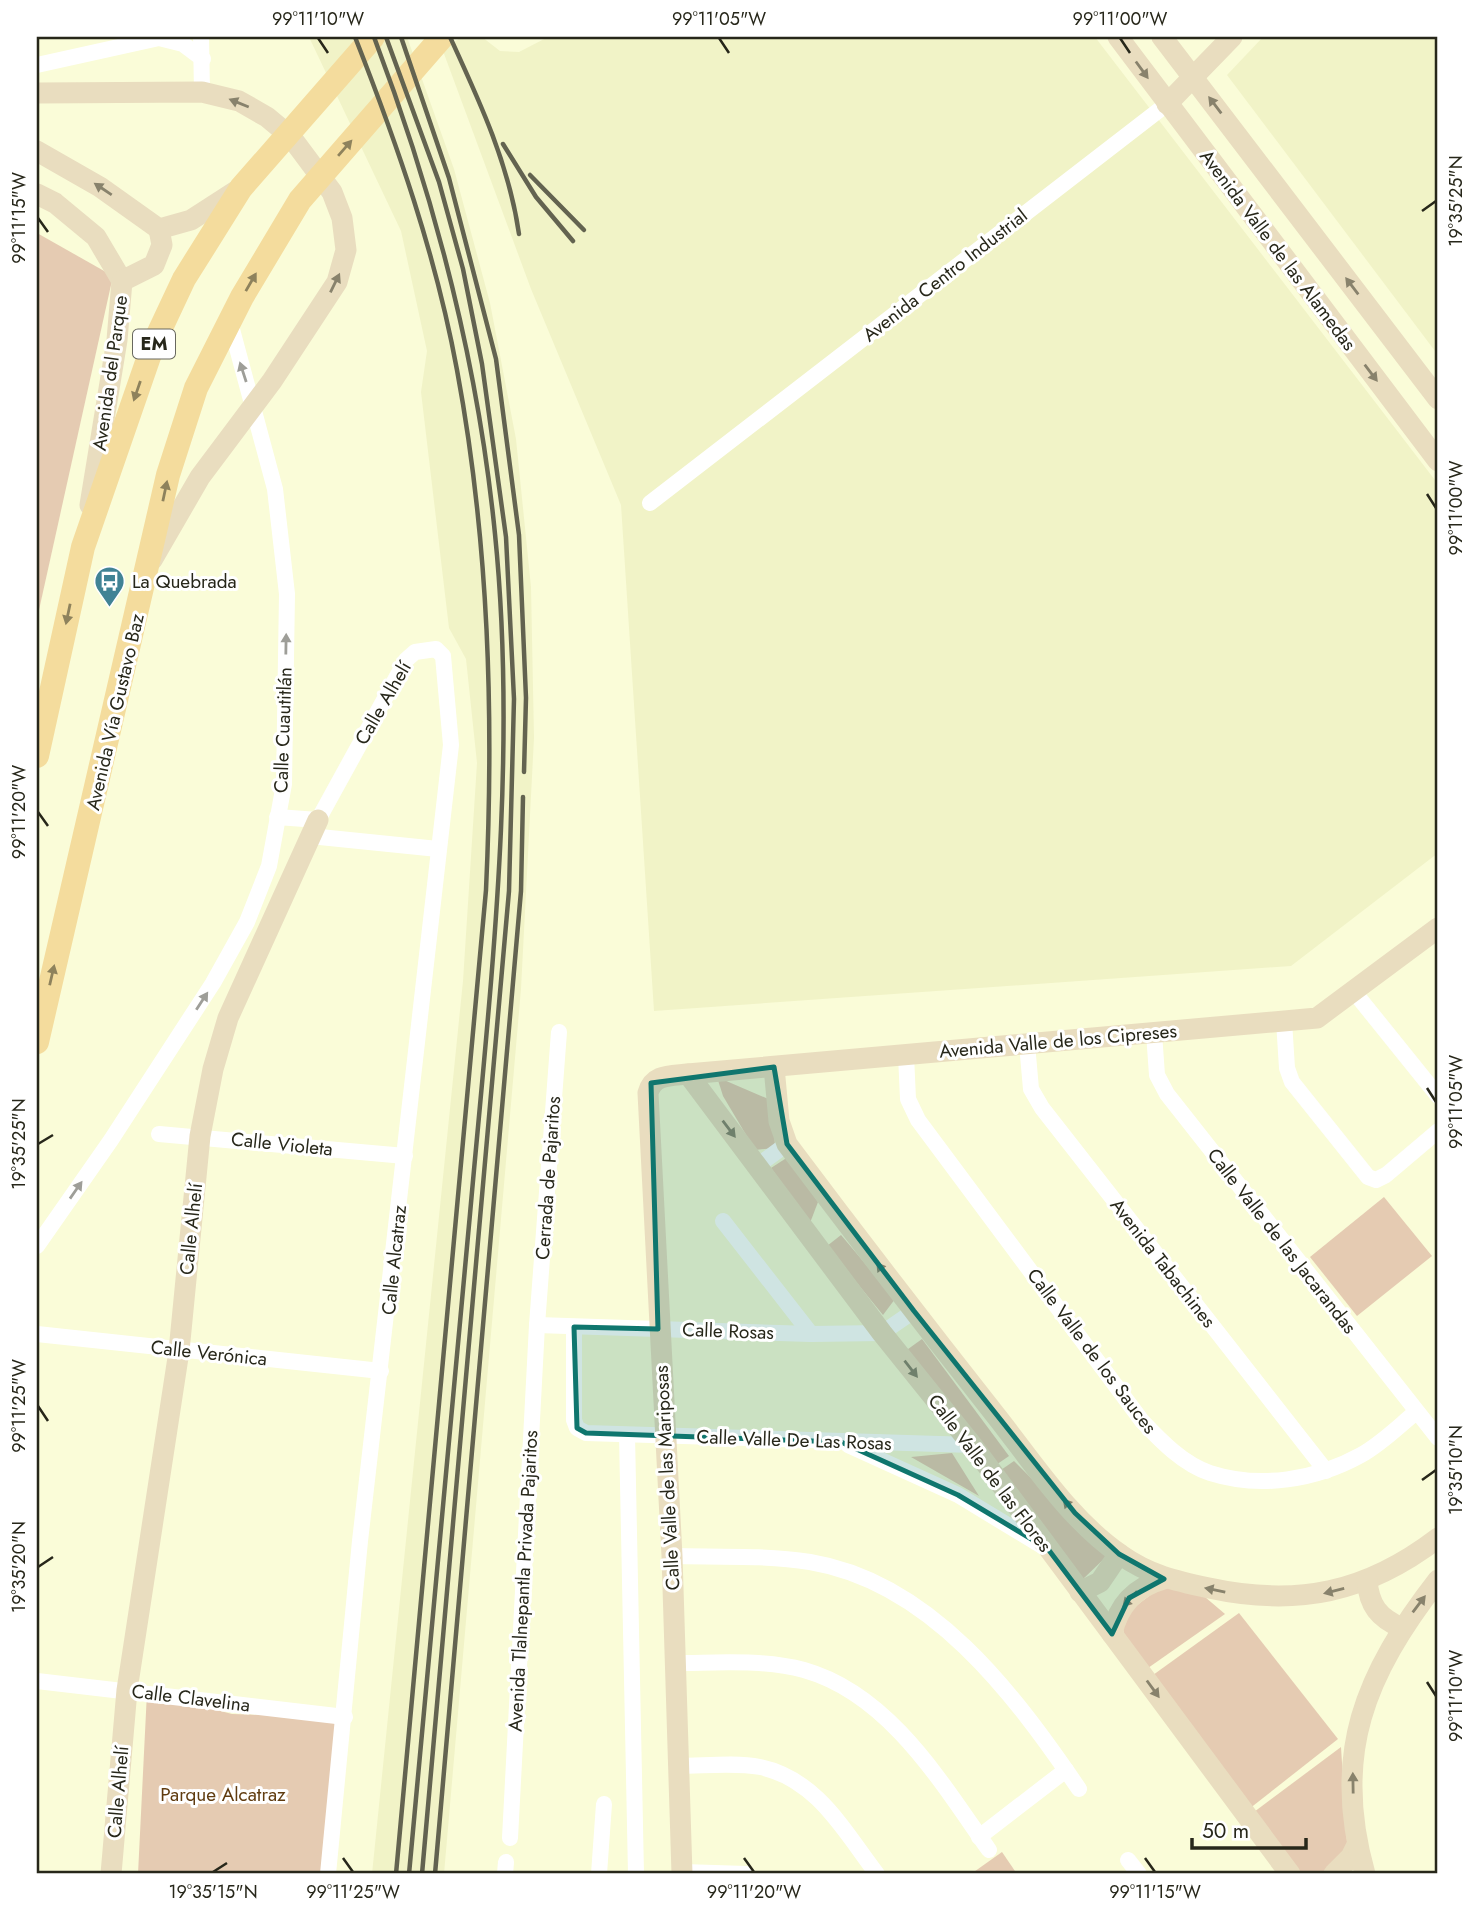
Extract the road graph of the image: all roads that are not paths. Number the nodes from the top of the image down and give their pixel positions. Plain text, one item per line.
1 (201, 37) edge
2 (373, 37) edge
3 (442, 37) edge
4 (1118, 37) edge
5 (1162, 37) edge
6 (1232, 37) edge
7 (204, 59) junction
8 (37, 65) edge
9 (1193, 77) junction
10 (202, 92) junction
11 (37, 93) edge
12 (1167, 104) junction
13 (37, 151) edge
14 (240, 188) junction
15 (37, 194) edge
16 (159, 229) junction
17 (122, 281) junction
18 (230, 322) junction
19 (1438, 399) edge
20 (254, 404) junction
21 (1438, 461) edge
22 (650, 503) dead end
23 (83, 547) junction
24 (150, 565) junction
25 (436, 649) joint
26 (37, 756) edge
27 (277, 817) junction
28 (314, 828) junction
29 (438, 849) junction
30 (1438, 928) edge
31 (1355, 993) junction
32 (1284, 1021) junction
33 (559, 1032) dead end
34 (1154, 1033) junction
35 (37, 1038) edge
36 (1027, 1044) junction
37 (906, 1055) junction
38 (774, 1067) junction
39 (688, 1074) junction
40 (651, 1083) joint
41 (1438, 1096) edge
42 (1438, 1131) edge
43 (159, 1134) dead end
44 (200, 1136) junction
45 (787, 1144) junction
46 (405, 1156) junction
47 (757, 1166) junction
48 (723, 1221) dead end
49 (37, 1246) edge
50 (914, 1311) junction
51 (537, 1325) junction
52 (574, 1327) junction
53 (658, 1329) junction
54 (882, 1333) junction
55 (37, 1334) edge
56 (811, 1334) junction
57 (179, 1351) junction
58 (382, 1371) junction
59 (1416, 1412) junction
60 (627, 1435) junction
61 (665, 1436) junction
62 (1438, 1438) edge
63 (841, 1442) junction
64 (971, 1445) junction
65 (1326, 1471) junction
66 (1438, 1538) edge
67 (1048, 1549) junction
68 (1119, 1554) junction
69 (672, 1556) junction
70 (1164, 1579) junction
71 (1367, 1580) junction
72 (1438, 1580) edge
73 (1080, 1592) junction
74 (1402, 1629) junction
75 (1112, 1634) junction
76 (675, 1663) junction
77 (37, 1681) edge
78 (127, 1690) junction
79 (345, 1717) junction
80 (678, 1766) junction
81 (1066, 1770) junction
82 (1079, 1788) dead end
83 (604, 1804) dead end
84 (510, 1838) dead end
85 (1357, 1845) junction
86 (1128, 1860) dead end
87 (682, 1873) edge
88 (111, 1874) edge
89 (328, 1874) edge
90 (599, 1874) edge
91 (636, 1874) edge
92 (747, 1874) edge
93 (877, 1874) edge
94 (1139, 1874) edge
95 (1290, 1874) edge
96 (1334, 1874) edge
97 (1364, 1874) edge

1 - 7 street
2 - 14 main road, EM
18 -> 3 main road, Avenida Vía Gustavo Baz
4 -> 12 street, Avenida Valle de las Alamedas
5 - 9 street, Avenida Valle de las Alamedas
6 - 9 street, Avenida Centro Industrial
7 - 8 street
7 - 10 street
9 - 12 street, Avenida Centro Industrial
19 -> 9 street, Avenida Valle de las Alamedas
10 - 11 street
20 -> 10 street
12 -> 21 street, Avenida Valle de las Alamedas
12 - 22 street, Avenida Centro Industrial
16 -> 13 street
14 - 16 street
14 -> 23 main road, EM
15 - 17 street, Avenida del Parque
16 - 17 street
17 - 23 street, Avenida del Parque
20 -> 18 street, Calle Cuautitlán
24 -> 18 main road, Avenida Vía Gustavo Baz
20 - 24 street
27 -> 20 street, Calle Cuautitlán
23 -> 26 main road, EM
35 -> 24 main road, Avenida Vía Gustavo Baz
25 - 28 street, Calle Alhelí
25 - 29 street, Calle Alcatraz
27 - 28 street
49 -> 27 street, Calle Cuautitlán
28 - 29 street
28 - 44 street, Calle Alhelí
29 - 46 street, Calle Alcatraz
30 - 31 street, Avenida Valle de los Cipreses
31 - 32 street, Avenida Valle de los Cipreses
31 - 41 street
32 - 34 street, Avenida Valle de los Cipreses
32 - 42 street
33 - 51 street, Cerrada de Pajaritos
34 - 36 street, Avenida Valle de los Cipreses
34 - 59 street, Calle Valle de las Jacarandas
36 - 37 street, Avenida Valle de los Cipreses
36 - 65 street, Avenida Tabachines
37 - 38 street, Avenida Valle de los Cipreses
37 - 65 street, Calle Valle de los Sauces
38 - 39 street, Avenida Valle de los Cipreses
38 - 45 street, Calle Valle de las Flores
39 - 40 street, Avenida Valle de los Cipreses
39 -> 47 street, Calle Valle de las Flores
40 - 53 street, Calle Valle de las Mariposas
43 - 44 street, Calle Violeta
44 - 46 street, Calle Violeta
44 - 57 street, Calle Alhelí
45 - 47 street
50 -> 45 street, Calle Valle de las Flores
46 - 58 street, Calle Alcatraz
47 - 54 street, Calle Valle de las Flores
48 - 56 street
50 - 54 street
68 -> 50 street, Calle Valle de las Flores
51 - 52 street, Calle Rosas
51 - 84 street, Avenida Tlalnepantla Privada Pajaritos
52 - 53 street, Calle Rosas
52 - 60 street, Calle Valle De Las Rosas
53 - 56 street, Calle Rosas
53 - 61 street, Calle Valle de las Mariposas
54 - 56 street, Calle Rosas
54 -> 64 street, Calle Valle de las Flores
55 - 57 street, Calle Verónica
57 - 58 street, Calle Verónica
57 - 78 street, Calle Alhelí
58 - 79 street, Calle Alcatraz
59 - 62 street, Calle Valle de las Jacarandas
59 - 65 street, Calle Valle de los Sauces
60 - 61 street, Calle Valle De Las Rosas
60 - 91 street, Calle Valle de las Mariposas
61 - 63 street, Calle Valle De Las Rosas
61 - 69 street, Calle Valle de las Mariposas
63 - 64 street, Calle Valle De Las Rosas
63 - 67 street
64 - 67 street, Calle Valle de las Flores
66 - 71 street, Calle Valle de las Flores
67 - 73 street, Calle Valle de las Flores
68 - 70 street, Calle Valle de las Flores
68 - 73 street
69 - 76 street, Calle Valle de las Mariposas
69 - 81 street
71 -> 70 street, Calle Valle de las Flores
70 -> 75 street
71 - 74 street
74 -> 72 street
73 - 75 street, Calle Valle de las Flores
85 -> 74 street
75 -> 95 street, Calle Valle de las Flores
76 - 80 street, Calle Valle de las Mariposas
76 - 81 street
77 - 78 street, Calle Clavelina
78 - 79 street, Calle Clavelina
78 - 88 street, Calle Alhelí
79 - 89 street, Calle Alcatraz
80 - 87 street, Calle Valle de las Mariposas
80 - 93 street
81 - 82 street
83 - 90 street
85 - 96 street
85 - 97 street
86 - 94 street
87 - 92 street

